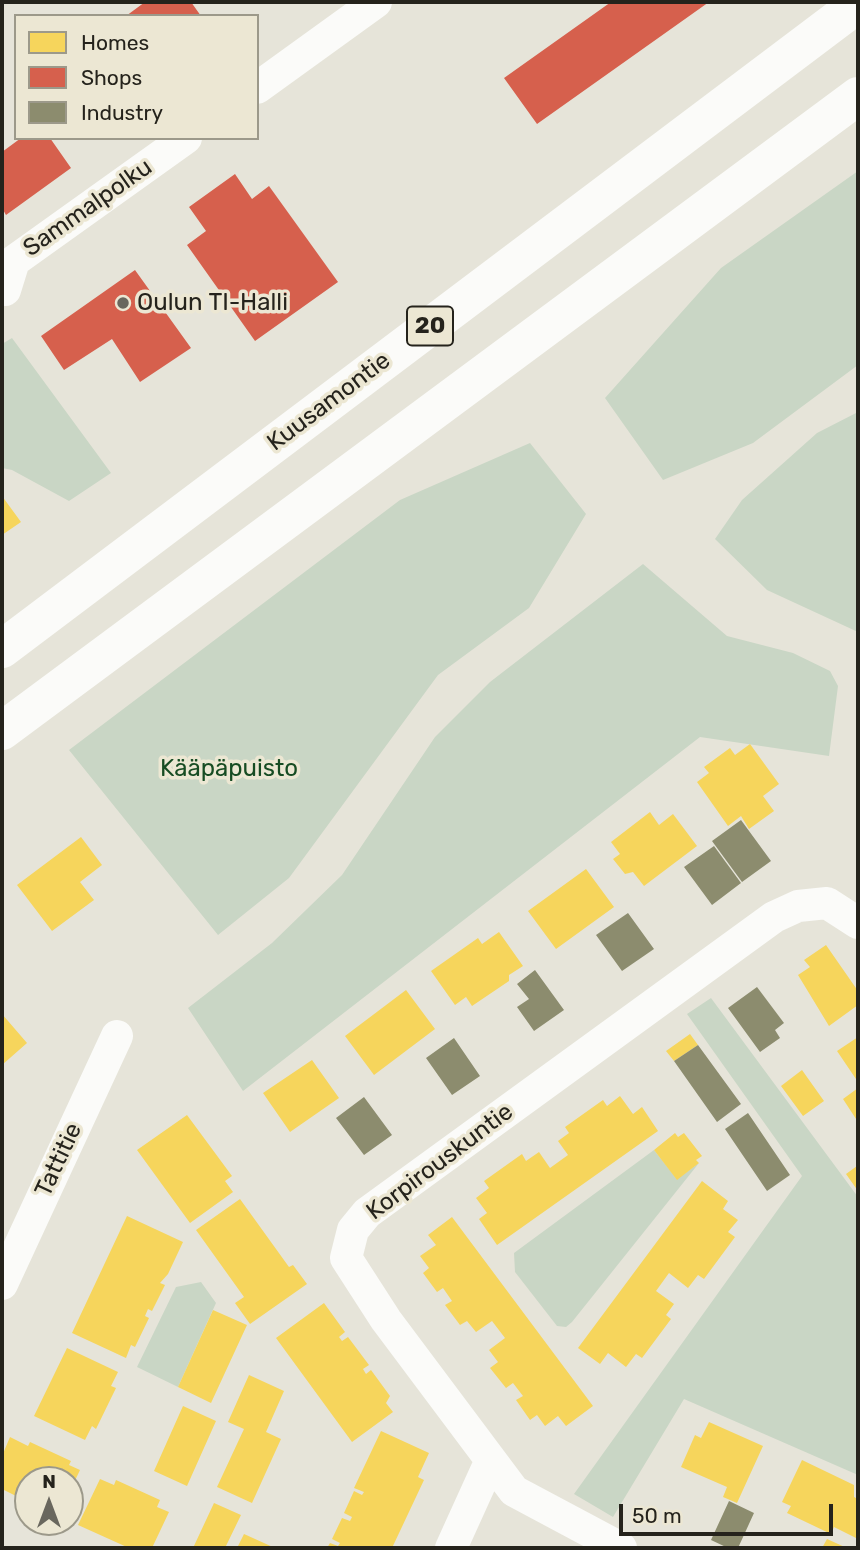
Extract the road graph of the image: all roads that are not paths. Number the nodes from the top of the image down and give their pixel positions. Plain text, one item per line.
1 (376, 2) edge
2 (858, 4) edge
3 (259, 87) edge
4 (858, 96) edge
5 (183, 140) edge
6 (5, 290) dead end
7 (2, 649) edge
8 (2, 731) edge
9 (858, 923) edge
10 (117, 1036) dead end
11 (2, 1284) edge
12 (490, 1462) junction
13 (451, 1548) edge
14 (621, 1548) edge

1 - 3 street
2 - 7 highway, Kuusamontie / 20
4 - 8 highway
5 - 6 street, Sammalpolku
9 - 12 street, Korpirouskuntie
10 - 11 street, Tattitie
12 - 13 street
12 - 14 street, Korpirouskuntie

